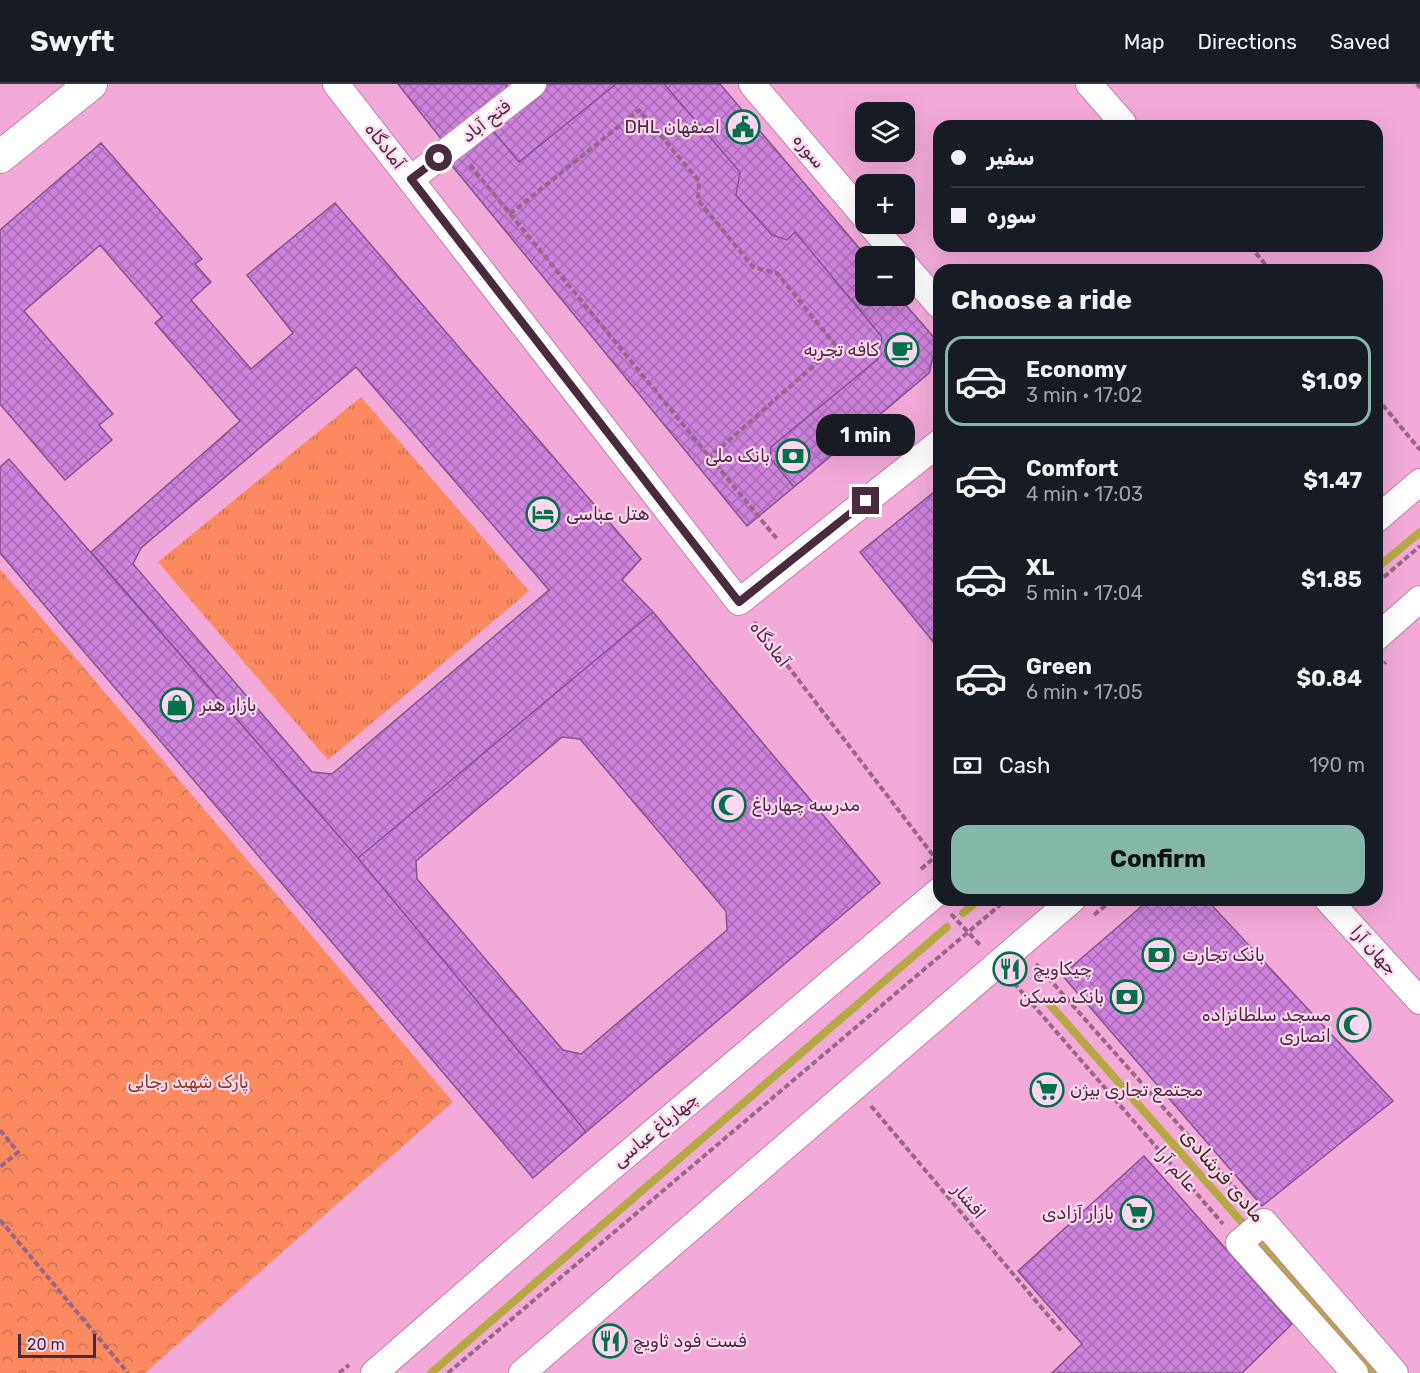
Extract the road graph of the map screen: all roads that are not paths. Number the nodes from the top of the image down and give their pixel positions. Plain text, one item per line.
1 (91, 84) edge
2 (336, 84) edge
3 (752, 84) edge
4 (1089, 84) edge
5 (521, 88) edge
6 (1120, 120) edge
7 (0, 157) edge
8 (411, 179) junction
9 (855, 205) edge
10 (879, 234) edge
11 (889, 246) edge
12 (915, 277) edge
13 (933, 297) edge
14 (933, 448) edge
15 (1420, 482) edge
16 (1383, 514) edge
17 (1420, 599) edge
18 (1383, 632) edge
19 (933, 896) edge
20 (1064, 906) edge
21 (1333, 906) edge
22 (1420, 1001) edge
23 (374, 1373) edge
24 (522, 1373) edge
25 (1355, 1373) edge
26 (1395, 1373) edge

1 - 7 main road
2 - 8 street, آمادگاه
3 - 9 street, سوره
4 - 6 street
5 - 8 street, فتح آباد
8 - 14 street, آمادگاه
10 - 11 street
12 - 13 street
15 - 16 street
17 - 18 street
19 - 23 street, چهارباغ عباسی
20 - 24 street
21 - 22 street, جهان آرا
25 - 26 street

